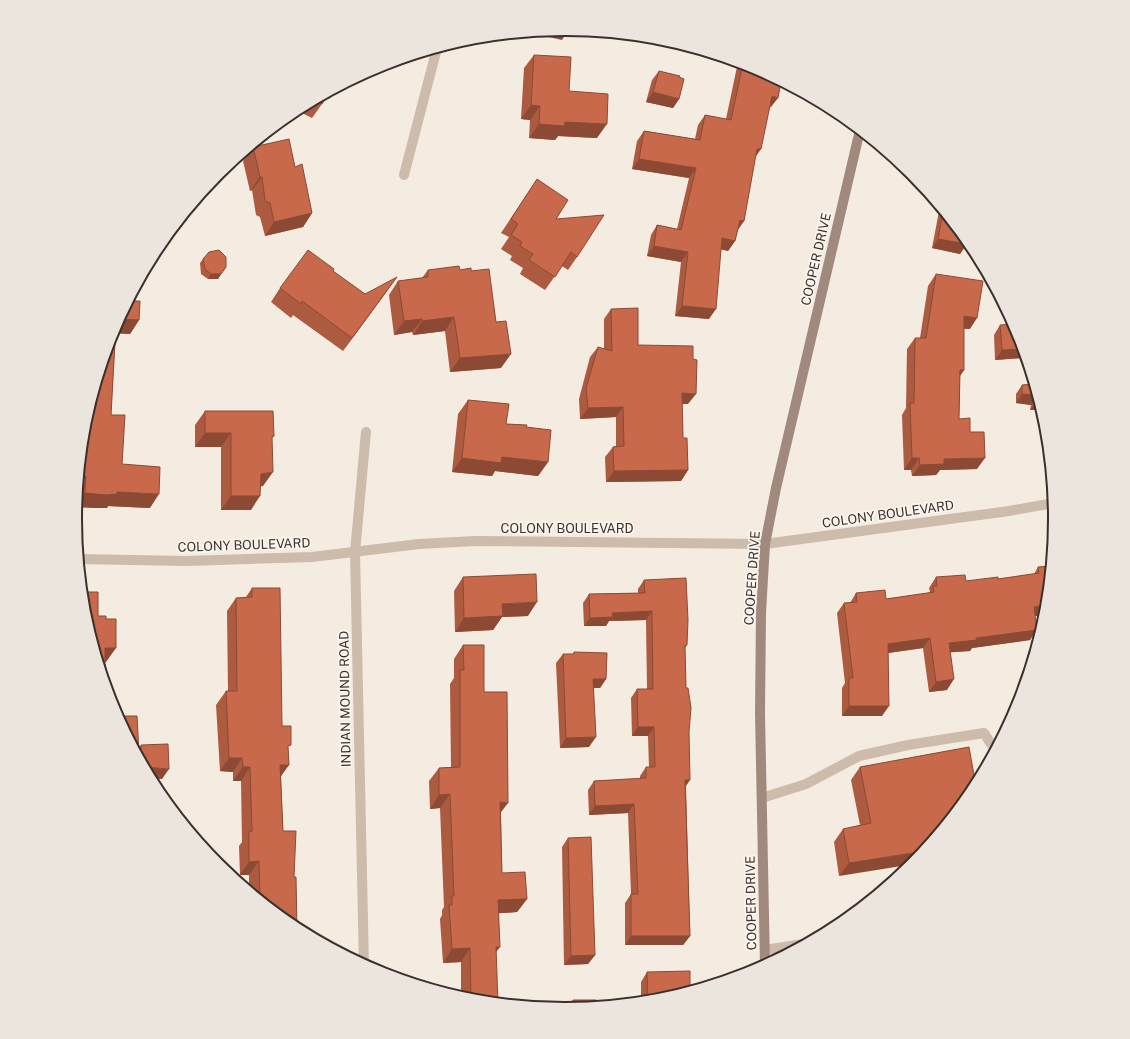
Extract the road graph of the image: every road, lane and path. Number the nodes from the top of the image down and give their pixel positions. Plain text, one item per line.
1 (436, 53) edge
2 (859, 136) edge
3 (404, 175) dead end
4 (366, 432) dead end
5 (1048, 504) edge
6 (765, 544) junction
7 (355, 552) junction
8 (84, 559) edge
9 (992, 746) edge
10 (762, 798) junction
11 (793, 946) edge
12 (765, 950) junction
13 (364, 959) edge
14 (765, 959) edge

1 - 3 street
2 - 6 street, COOPER DRIVE
4 - 7 street, INDIAN MOUND ROAD
5 - 6 street, COLONY BOULEVARD
6 - 7 street, COLONY BOULEVARD
6 - 10 street, COOPER DRIVE
7 - 8 street, COLONY BOULEVARD
7 - 13 street, INDIAN MOUND ROAD
9 - 10 street
10 - 12 street, COOPER DRIVE
11 - 12 street
12 - 14 street, COOPER DRIVE

